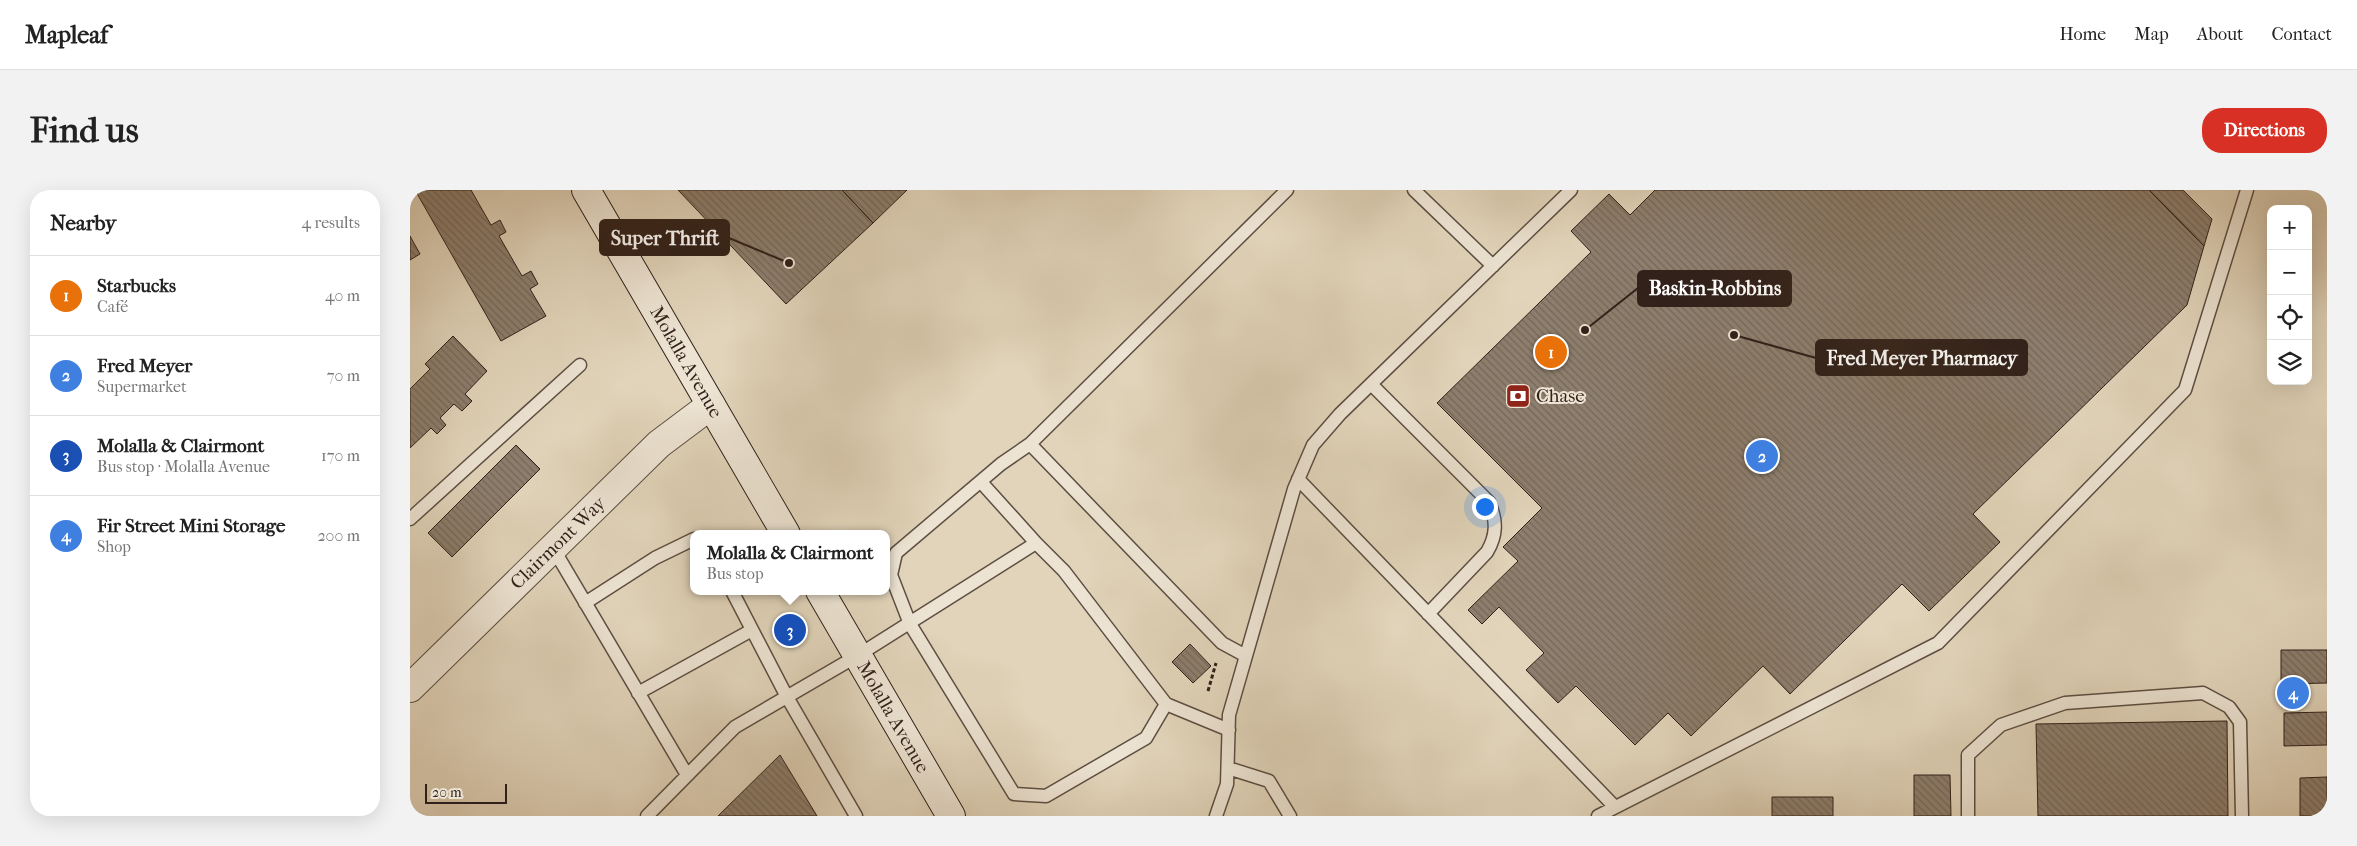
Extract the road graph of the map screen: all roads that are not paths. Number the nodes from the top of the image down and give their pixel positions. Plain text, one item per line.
1 (586, 190) edge
2 (1287, 190) edge
3 (1414, 190) edge
4 (1571, 190) edge
5 (2247, 190) edge
6 (1493, 266) junction
7 (580, 365) dead end
8 (1371, 384) junction
9 (711, 405) junction
10 (1030, 444) junction
11 (1298, 480) junction
12 (981, 482) junction
13 (410, 519) edge
14 (784, 530) edge
15 (690, 540) edge
16 (1036, 543) junction
17 (553, 548) junction
18 (734, 595) edge
19 (822, 595) edge
20 (585, 603) junction
21 (1428, 614) junction
22 (910, 624) junction
23 (752, 630) junction
24 (858, 656) junction
25 (1246, 656) junction
26 (410, 688) edge
27 (638, 693) junction
28 (787, 697) junction
29 (1166, 704) junction
30 (1229, 730) junction
31 (1228, 768) junction
32 (687, 776) junction
33 (1615, 807) junction
34 (647, 816) edge
35 (856, 816) edge
36 (951, 816) edge
37 (1216, 816) edge
38 (1290, 816) edge
39 (1598, 816) edge
40 (1968, 816) edge
41 (2242, 816) edge

1 - 9 main road, Molalla Avenue
2 - 10 lane
3 - 6 lane
4 - 6 lane
5 - 33 lane
6 - 8 lane
7 - 13 lane
8 - 11 lane
8 - 21 lane
9 - 14 main road, Molalla Avenue
9 - 17 main road, Clairmont Way
10 - 12 lane
10 - 25 lane
11 - 21 lane
11 - 25 lane
12 - 16 lane
12 - 22 lane
15 - 20 lane
16 - 22 lane
16 - 29 lane
17 - 20 lane
17 - 26 main road, Clairmont Way
18 - 23 lane
19 - 24 main road, Molalla Avenue
20 - 27 lane
21 - 33 lane
22 - 24 lane
22 - 29 lane
23 - 27 lane
23 - 28 lane
24 - 28 lane
24 - 36 main road, Molalla Avenue
25 - 30 lane
27 - 32 lane
28 - 32 lane
28 - 35 lane
29 - 30 lane
30 - 31 lane
31 - 37 lane
31 - 38 lane
32 - 34 lane
33 - 39 lane
40 - 41 lane

